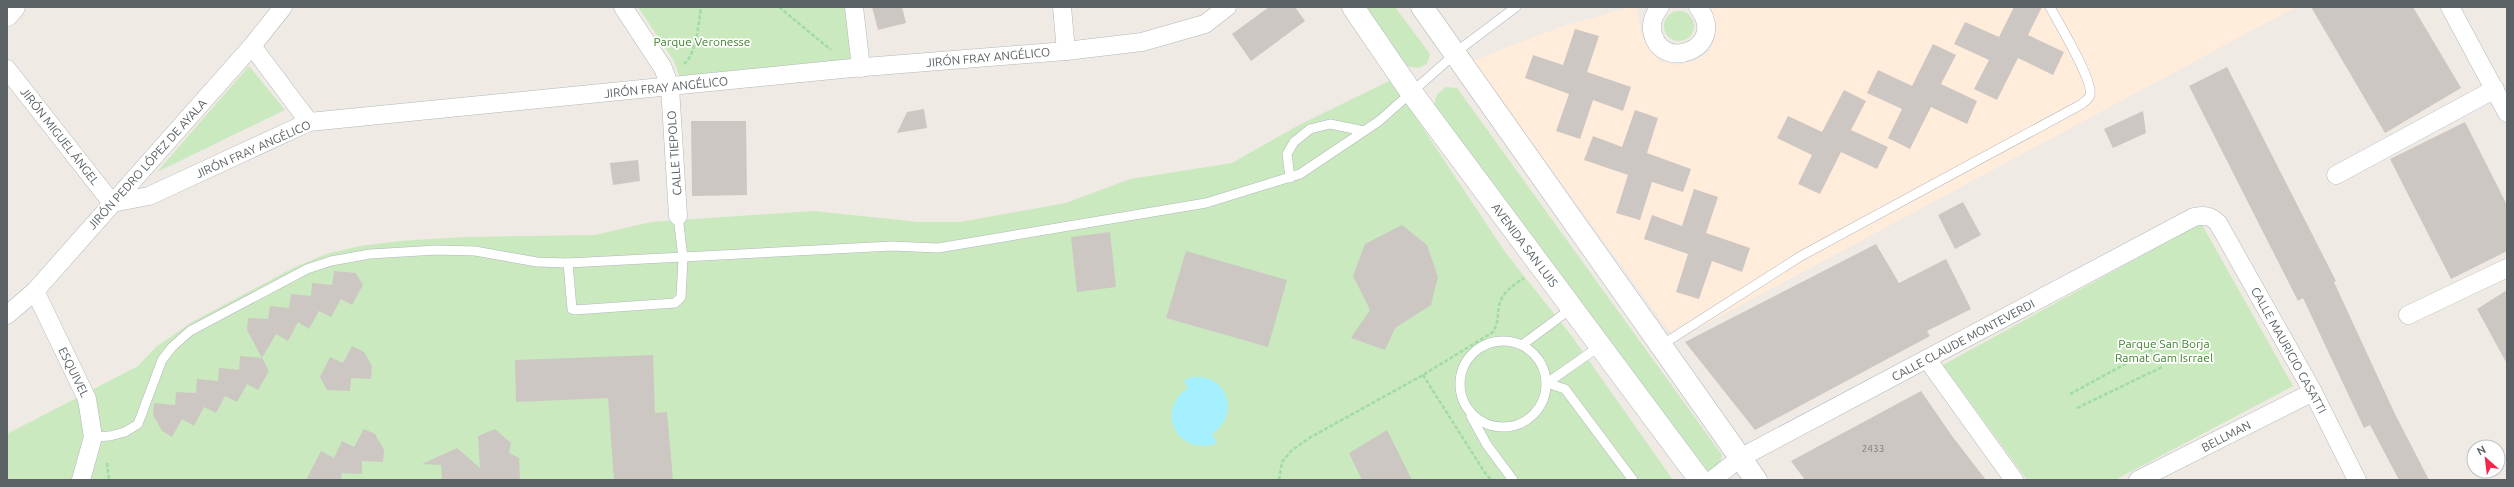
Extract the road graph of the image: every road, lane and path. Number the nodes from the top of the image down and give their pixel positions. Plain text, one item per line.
1 (14, 7) edge
2 (283, 7) edge
3 (623, 7) edge
4 (701, 7) edge
5 (779, 7) edge
6 (854, 7) edge
7 (1062, 7) edge
8 (1227, 7) edge
9 (1352, 7) edge
10 (1422, 7) edge
11 (1516, 7) edge
12 (1660, 7) edge
13 (1698, 7) edge
14 (2050, 7) edge
15 (2457, 9) edge
16 (7, 15) edge
17 (252, 46) junction
18 (1066, 51) junction
19 (1456, 54) junction
20 (663, 68) junction
21 (857, 68) junction
22 (7, 70) edge
23 (670, 87) junction
24 (2495, 89) junction
25 (1412, 94) junction
26 (2507, 113) edge
27 (309, 122) junction
28 (1364, 131) junction
29 (2336, 175) dead end
30 (1290, 178) junction
31 (112, 203) junction
32 (678, 216) joint
33 (2218, 223) joint
34 (683, 258) junction
35 (568, 263) junction
36 (1540, 265) junction
37 (2507, 268) edge
38 (35, 291) junction
39 (1572, 308) junction
40 (7, 315) edge
41 (2408, 315) dead end
42 (1479, 345) junction
43 (1522, 345) junction
44 (1601, 346) junction
45 (1660, 346) junction
46 (2153, 349) dead end
47 (1927, 359) junction
48 (2162, 367) dead end
49 (1423, 375) junction
50 (1547, 383) junction
51 (2313, 392) junction
52 (2070, 394) dead end
53 (2077, 408) dead end
54 (1467, 409) junction
55 (93, 437) junction
56 (1740, 458) junction
57 (81, 480) edge
58 (1279, 480) edge
59 (1493, 480) edge
60 (1513, 480) edge
61 (1633, 480) edge
62 (1700, 480) edge
63 (1712, 480) edge
64 (1756, 480) edge
65 (2014, 480) edge
66 (2138, 480) edge
67 (2357, 480) edge

1 - 16 main road
2 - 17 street, JIRÓN PEDRO LÓPEZ DE AYALA
3 - 20 street, CALLE TIEPOLO
4 - 20 path
5 - 21 path
6 - 21 street
7 - 18 street
8 - 18 street, JIRÓN FRAY ANGÉLICO
9 - 25 main road, AVENIDA SAN LUIS
10 - 19 main road
11 - 19 lane
12 - 13 street
14 - 45 lane
15 - 24 street
17 - 27 street
17 - 31 street, JIRÓN PEDRO LÓPEZ DE AYALA
18 - 21 street, JIRÓN FRAY ANGÉLICO
19 - 25 lane
19 - 45 main road
20 - 23 street, CALLE TIEPOLO
21 - 23 street, JIRÓN FRAY ANGÉLICO
22 - 31 street, JIRÓN MIGUEL ÁNGEL
23 - 27 street, JIRÓN FRAY ANGÉLICO
23 - 32 street, CALLE TIEPOLO
24 - 26 street
24 - 29 street
25 - 28 lane
25 - 36 main road, AVENIDA SAN LUIS
27 - 31 street, JIRÓN FRAY ANGÉLICO
28 - 30 lane
28 - 30 lane
30 - 34 lane
31 - 38 street, JIRÓN PEDRO LÓPEZ DE AYALA
32 - 34 lane
33 - 47 street, CALLE CLAUDE MONTEVERDI
33 - 51 street, CALLE MAURICIO CASATTI
34 - 35 lane
34 - 35 lane
35 - 55 lane
36 - 39 main road, AVENIDA SAN LUIS
36 - 42 path
37 - 41 street
38 - 40 street, JIRÓN PEDRO LÓPEZ DE AYALA
38 - 55 street, ESQUIVEL
39 - 43 lane
39 - 44 main road, AVENIDA SAN LUIS
42 - 43 lane
42 - 49 path
42 - 54 lane
43 - 50 lane
44 - 50 lane
44 - 62 main road, AVENIDA SAN LUIS
45 - 56 main road
46 - 52 path
47 - 56 street, CALLE CLAUDE MONTEVERDI
47 - 65 street
48 - 53 path
49 - 58 path
49 - 59 path
50 - 54 lane
50 - 61 lane
51 - 66 street, BELLMAN
51 - 67 street, CALLE MAURICIO CASATTI
54 - 60 lane
55 - 57 street, ESQUIVEL
56 - 63 street, CALLE CLAUDE MONTEVERDI
56 - 64 main road

